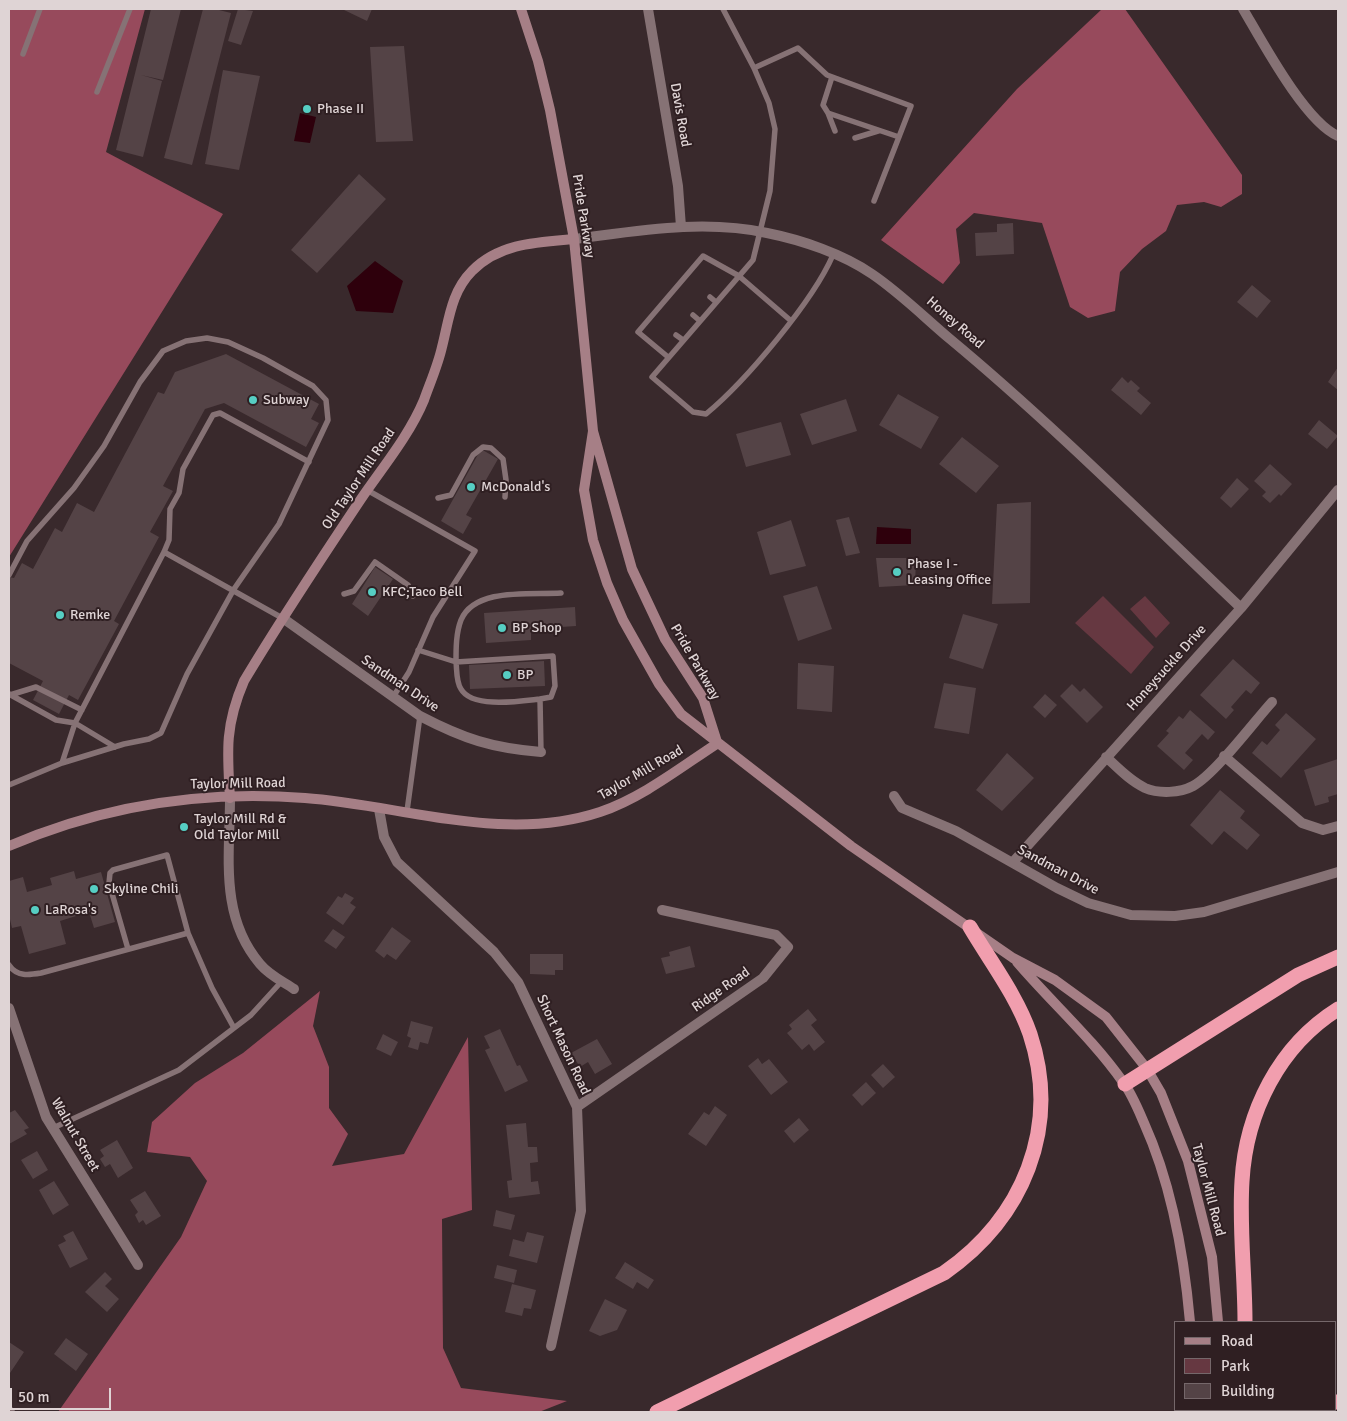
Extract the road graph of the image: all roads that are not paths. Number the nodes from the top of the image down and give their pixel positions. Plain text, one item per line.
1 (40, 9) edge
2 (130, 9) edge
3 (521, 9) edge
4 (648, 9) edge
5 (723, 9) edge
6 (1243, 9) edge
7 (23, 54) dead end
8 (754, 68) junction
9 (832, 77) junction
10 (97, 92) dead end
11 (828, 114) junction
12 (835, 131) dead end
13 (878, 131) junction
14 (1338, 136) edge
15 (899, 137) junction
16 (855, 138) dead end
17 (874, 201) dead end
18 (681, 227) junction
19 (761, 232) junction
20 (574, 239) junction
21 (833, 255) junction
22 (739, 276) junction
23 (710, 297) dead end
24 (716, 302) junction
25 (693, 315) dead end
26 (790, 320) junction
27 (700, 321) junction
28 (676, 335) dead end
29 (683, 340) junction
30 (668, 357) junction
31 (593, 431) junction
32 (310, 462) junction
33 (367, 490) junction
34 (1338, 490) edge
35 (505, 497) dead end
36 (438, 498) dead end
37 (164, 552) junction
38 (9, 575) edge
39 (234, 589) junction
40 (561, 593) dead end
41 (344, 594) dead end
42 (413, 596) dead end
43 (1241, 608) junction
44 (284, 619) junction
45 (418, 650) junction
46 (456, 662) junction
47 (9, 695) edge
48 (393, 697) junction
49 (540, 699) junction
50 (1272, 702) dead end
51 (82, 710) junction
52 (420, 716) junction
53 (75, 723) junction
54 (718, 743) junction
55 (115, 747) junction
56 (541, 752) joint
57 (1224, 756) junction
58 (1106, 757) junction
59 (62, 763) junction
60 (9, 786) edge
61 (894, 796) dead end
62 (230, 798) junction
63 (379, 808) junction
64 (407, 811) junction
65 (1338, 826) edge
66 (9, 846) edge
67 (1013, 862) junction
68 (1338, 872) edge
69 (662, 910) dead end
70 (970, 927) junction
71 (188, 933) junction
72 (128, 949) junction
73 (1338, 957) edge
74 (1013, 958) junction
75 (9, 965) edge
76 (282, 981) junction
77 (294, 989) dead end
78 (9, 1008) edge
79 (1338, 1009) edge
80 (234, 1028) junction
81 (1147, 1069) junction
82 (1124, 1084) junction
83 (577, 1107) junction
84 (53, 1128) junction
85 (138, 1265) dead end
86 (1190, 1321) edge
87 (1218, 1321) edge
88 (1245, 1321) edge
89 (551, 1346) dead end
90 (657, 1412) edge

1 - 7 lane
2 - 10 lane
3 - 20 main road, Pride Parkway
4 - 18 street, Davis Road
5 - 8 lane
6 - 14 street
8 - 9 lane
8 - 19 lane
9 - 11 lane
9 - 15 lane
11 - 12 lane
11 - 13 lane
13 - 15 lane
13 - 16 lane
15 - 17 lane
18 - 19 street, Honey Road
18 - 20 street, Honey Road
19 - 21 street, Honey Road
19 - 22 lane
20 - 31 main road, Pride Parkway
20 - 33 main road, Old Taylor Mill Road
21 - 26 lane
21 - 43 street, Honey Road
22 - 24 lane
22 - 26 lane
22 - 30 lane
23 - 24 lane
24 - 27 lane
25 - 27 lane
26 - 30 lane
27 - 29 lane
28 - 29 lane
29 - 30 lane
31 - 54 main road, Pride Parkway
31 - 54 main road, Pride Parkway
32 - 37 lane
32 - 38 lane
32 - 39 lane
33 - 44 main road, Old Taylor Mill Road
33 - 45 lane
34 - 43 street, Honeysuckle Drive
35 - 36 lane
37 - 39 lane
37 - 51 lane
39 - 44 lane
39 - 55 lane
40 - 46 lane
41 - 42 lane
43 - 58 street, Honeysuckle Drive
44 - 48 street, Sandman Drive
44 - 62 main road, Old Taylor Mill Road
45 - 46 lane
45 - 48 lane
46 - 49 lane
46 - 49 lane
47 - 51 lane
47 - 53 lane
48 - 52 street, Sandman Drive
49 - 56 lane
50 - 57 street
51 - 53 lane
52 - 56 street, Sandman Drive
52 - 64 lane
53 - 55 lane
53 - 59 lane
54 - 64 main road, Taylor Mill Road
54 - 70 main road, Taylor Mill Road
55 - 59 lane
57 - 58 street
57 - 65 street
58 - 67 street, Honeysuckle Drive
59 - 60 lane
61 - 67 street, Sandman Drive
62 - 63 main road, Taylor Mill Road
62 - 66 main road, Taylor Mill Road
62 - 76 street
63 - 64 main road, Taylor Mill Road
63 - 83 street, Short Mason Road
67 - 68 street, Sandman Drive
69 - 83 street, Ridge Road
70 - 74 main road, Taylor Mill Road
70 - 90 highway
71 - 72 lane
71 - 72 lane
71 - 80 lane
72 - 75 lane
73 - 81 highway
74 - 81 main road, Taylor Mill Road
74 - 82 main road, Taylor Mill Road
76 - 77 street
76 - 80 lane
78 - 84 street, Walnut Street
79 - 88 highway
80 - 84 lane
81 - 82 highway
81 - 87 main road, Taylor Mill Road
82 - 86 main road, Taylor Mill Road
83 - 89 street, Short Mason Road
84 - 85 street, Walnut Street

